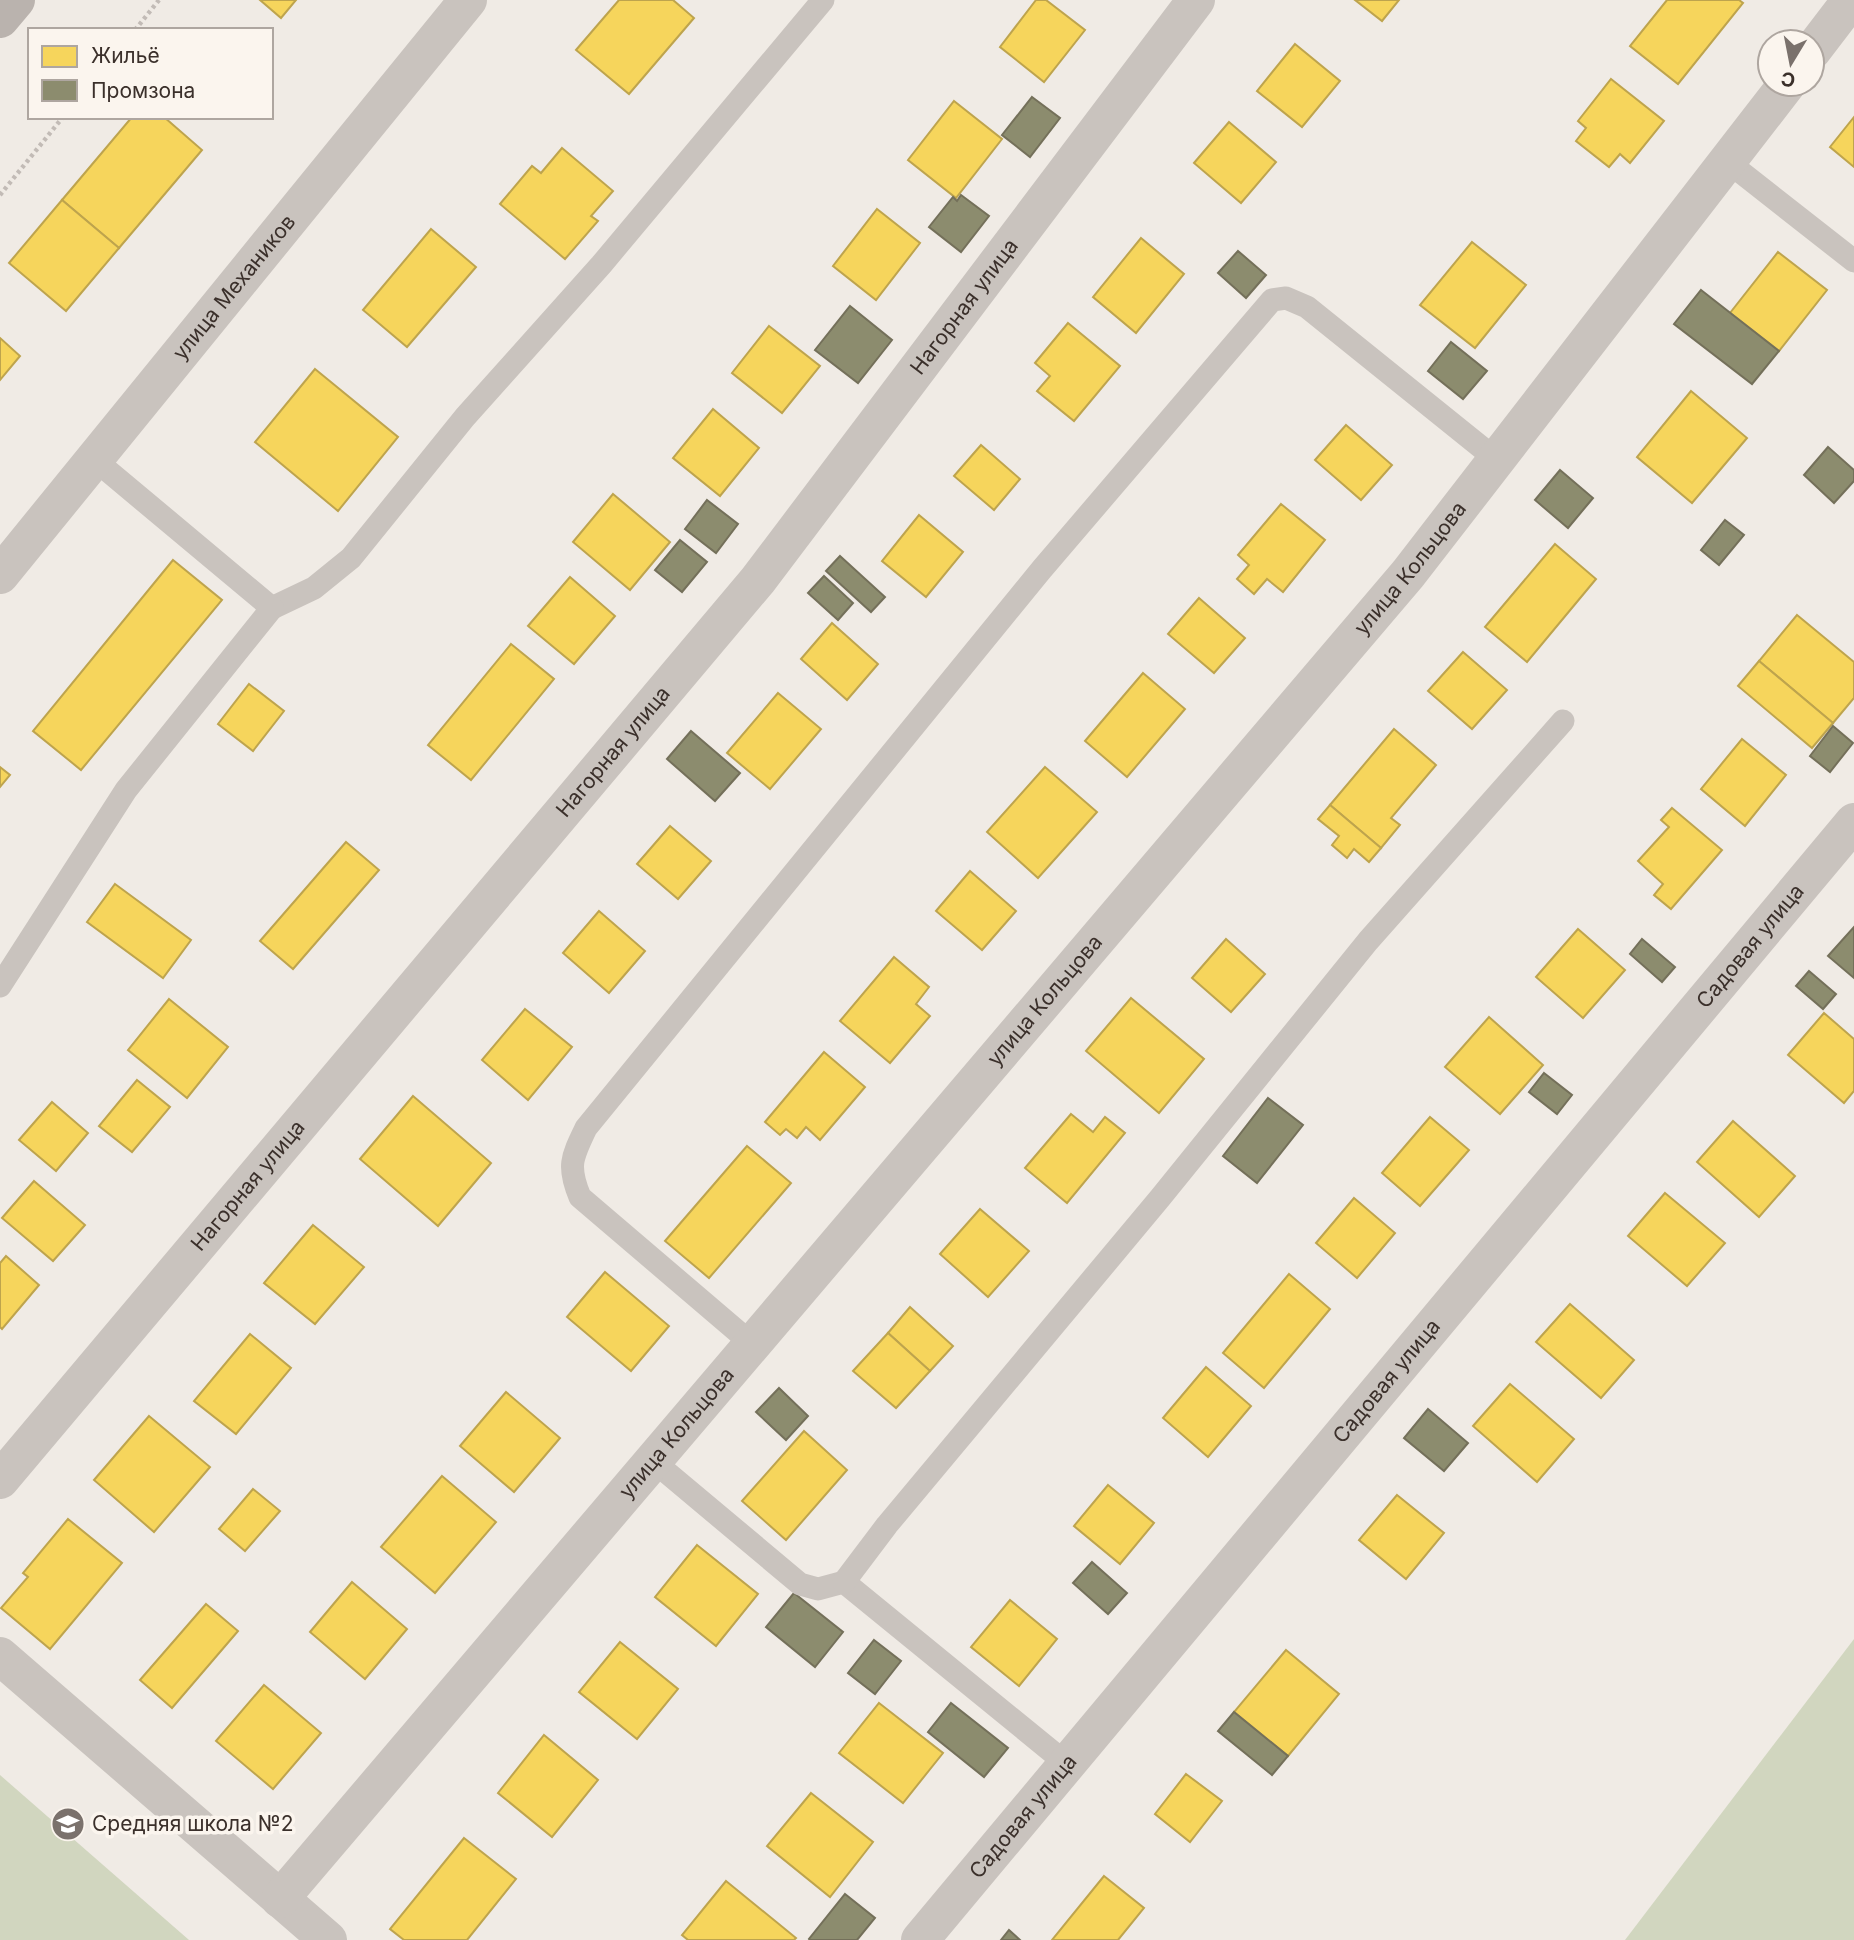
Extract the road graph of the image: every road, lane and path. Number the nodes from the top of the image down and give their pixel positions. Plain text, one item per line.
1 (16, 0) edge
2 (159, 0) edge
3 (468, 0) edge
4 (823, 0) edge
5 (1196, 0) edge
6 (1851, 0) edge
7 (0, 19) edge
8 (137, 28) edge
9 (1826, 33) edge
10 (1776, 98) edge
11 (61, 119) edge
12 (1728, 162) junction
13 (0, 195) edge
14 (1854, 261) edge
15 (95, 460) junction
16 (1497, 460) junction
17 (0, 575) edge
18 (272, 608) junction
19 (1563, 721) dead end
20 (1854, 822) edge
21 (0, 986) edge
22 (751, 1343) junction
23 (652, 1460) junction
24 (0, 1480) edge
25 (844, 1582) junction
26 (0, 1656) edge
27 (1067, 1764) junction
28 (280, 1899) junction
29 (328, 1940) edge
30 (920, 1940) edge

1 - 7 main road
2 - 8 path
3 - 15 street, улица Механиков
4 - 18 lane
5 - 24 street, Нагорная улица
6 - 9 street
10 - 12 street, улица Кольцова
11 - 13 path
12 - 14 lane
12 - 16 street, улица Кольцова
15 - 17 street, улица Механиков
15 - 18 lane
16 - 22 street, улица Кольцова
16 - 22 lane
18 - 21 lane
19 - 25 lane
20 - 27 street, Садовая улица
22 - 23 street, улица Кольцова
23 - 25 lane
23 - 28 street, улица Кольцова
25 - 27 lane
26 - 28 street
27 - 30 street, Садовая улица
28 - 29 street

